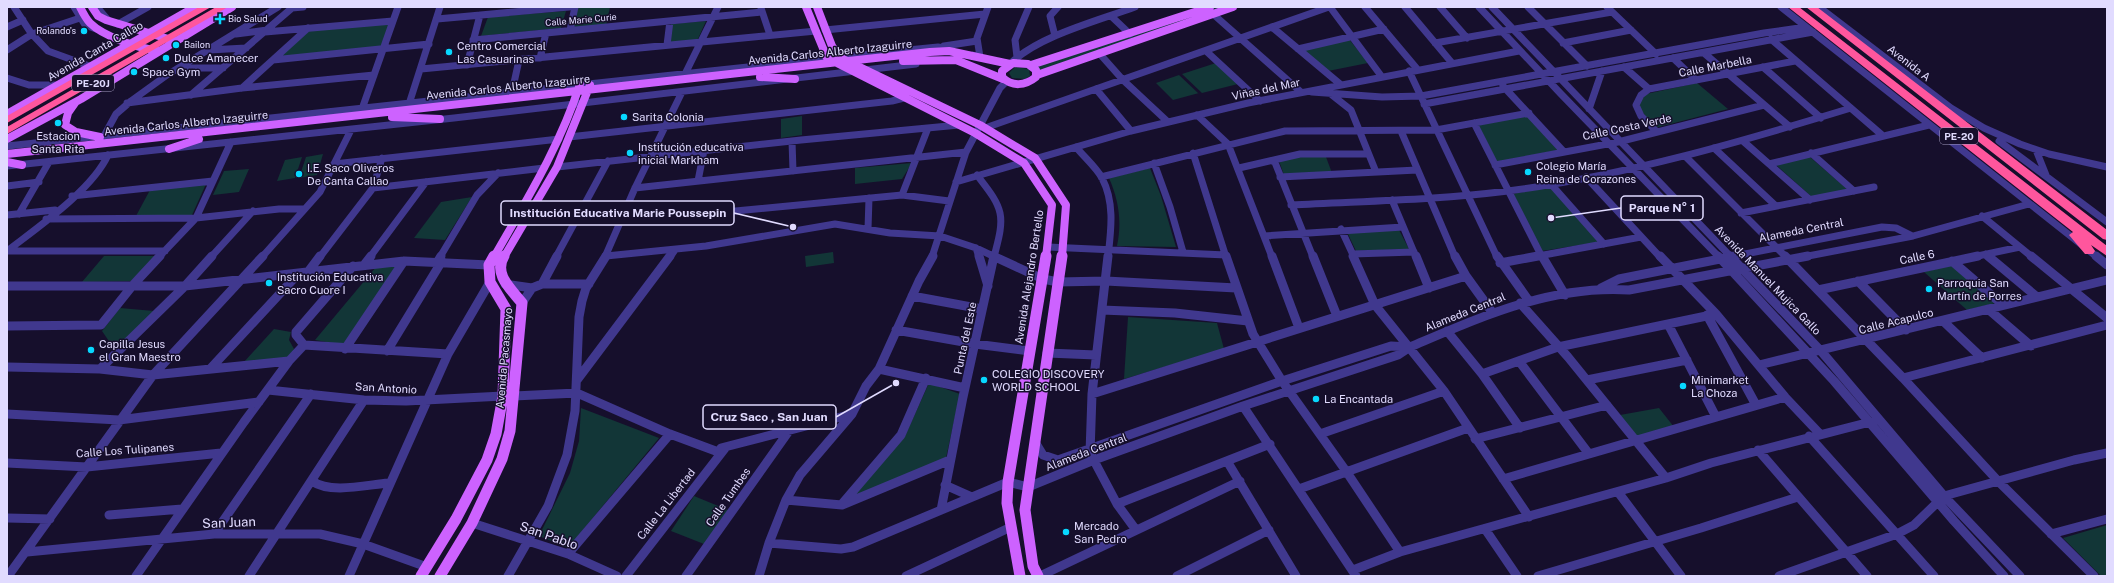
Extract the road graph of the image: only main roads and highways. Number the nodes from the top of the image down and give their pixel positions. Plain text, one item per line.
1 (80, 7) edge
2 (92, 7) edge
3 (195, 7) edge
4 (206, 7) edge
5 (223, 7) edge
6 (232, 7) edge
7 (806, 7) edge
8 (816, 7) edge
9 (1233, 7) edge
10 (1793, 7) edge
11 (1816, 7) edge
12 (1212, 10) edge
13 (121, 25) junction
14 (109, 33) junction
15 (153, 35) junction
16 (172, 41) junction
17 (135, 45) junction
18 (155, 50) junction
19 (788, 62) road end
20 (842, 62) junction
21 (1024, 62) junction
22 (1010, 64) junction
23 (856, 69) junction
24 (757, 74) junction
25 (1037, 74) junction
26 (795, 79) road end
27 (1005, 80) junction
28 (582, 93) junction
29 (81, 99) junction
30 (409, 104) road end
31 (457, 104) junction
32 (7, 114) edge
33 (392, 117) junction
34 (440, 119) road end
35 (7, 120) edge
36 (317, 123) junction
37 (221, 124) road end
38 (980, 129) junction
39 (7, 131) edge
40 (179, 134) junction
41 (102, 136) road end
42 (7, 139) edge
43 (199, 139) junction
44 (169, 149) road end
45 (7, 154) edge
46 (7, 161) edge
47 (22, 165) road end
48 (2048, 206) junction
49 (2106, 231) edge
50 (509, 238) junction
51 (2089, 251) road end
52 (2107, 252) edge
53 (518, 354) junction
54 (505, 356) junction
55 (508, 396) junction
56 (424, 571) edge
57 (440, 576) edge
58 (1020, 576) edge
59 (1039, 576) edge

1 - 14 main road
2 - 13 main road
3 - 15 main road, Avenida Canta Callao
4 - 15 highway, Avenida Canta Callao / PE-20J
5 - 16 highway, PE-20J
6 - 16 main road
7 - 20 main road, Avenida Alejandro Bertello
8 - 20 main road
9 - 12 main road
10 - 11 highway
10 - 48 highway, PE-20
11 - 49 highway, PE-20
12 - 21 main road
12 - 25 main road
13 - 14 main road
13 - 15 main road
14 - 17 main road
15 - 16 main road
15 - 17 highway, Avenida Canta Callao / PE-20J
16 - 18 highway, PE-20J
17 - 18 main road
17 - 32 main road, Avenida Canta Callao
17 - 35 highway, Avenida Canta Callao / PE-20J
18 - 29 main road
18 - 39 highway, PE-20J
19 - 24 main road
20 - 22 main road, Avenida Carlos Alberto Izaguirre
20 - 23 main road, Avenida Alejandro Bertello
20 - 24 main road, Avenida Carlos Alberto Izaguirre
21 - 22 main road
21 - 25 main road
22 - 27 main road
23 - 27 main road, Avenida Carlos Alberto Izaguirre
23 - 38 main road, Avenida Alejandro Bertello
23 - 38 main road, Avenida Alejandro Bertello
24 - 26 main road
24 - 28 main road, Avenida Carlos Alberto Izaguirre
25 - 27 main road
28 - 31 main road, Avenida Carlos Alberto Izaguirre
28 - 33 main road, Avenida Carlos Alberto Izaguirre
28 - 50 main road, Avenida Pacasmayo
28 - 50 main road, Avenida Pacasmayo
29 - 41 main road
29 - 42 main road
30 - 31 main road
31 - 36 main road, Avenida Carlos Alberto Izaguirre
33 - 34 main road
33 - 36 main road, Avenida Carlos Alberto Izaguirre
36 - 40 main road, Avenida Carlos Alberto Izaguirre
36 - 43 main road, Avenida Carlos Alberto Izaguirre
37 - 40 main road
38 - 58 main road, Avenida Alejandro Bertello
38 - 59 main road, Avenida Alejandro Bertello
40 - 45 main road, Avenida Carlos Alberto Izaguirre
43 - 44 main road
43 - 46 main road, Avenida Carlos Alberto Izaguirre
46 - 47 main road
48 - 51 highway
48 - 52 highway, PE-20
50 - 53 main road, Avenida Pacasmayo
50 - 54 main road, Avenida Pacasmayo
53 - 54 main road
53 - 55 main road, Avenida Pacasmayo
54 - 55 main road, Avenida Pacasmayo
55 - 56 main road, Avenida Pacasmayo
55 - 57 main road, Avenida Pacasmayo

